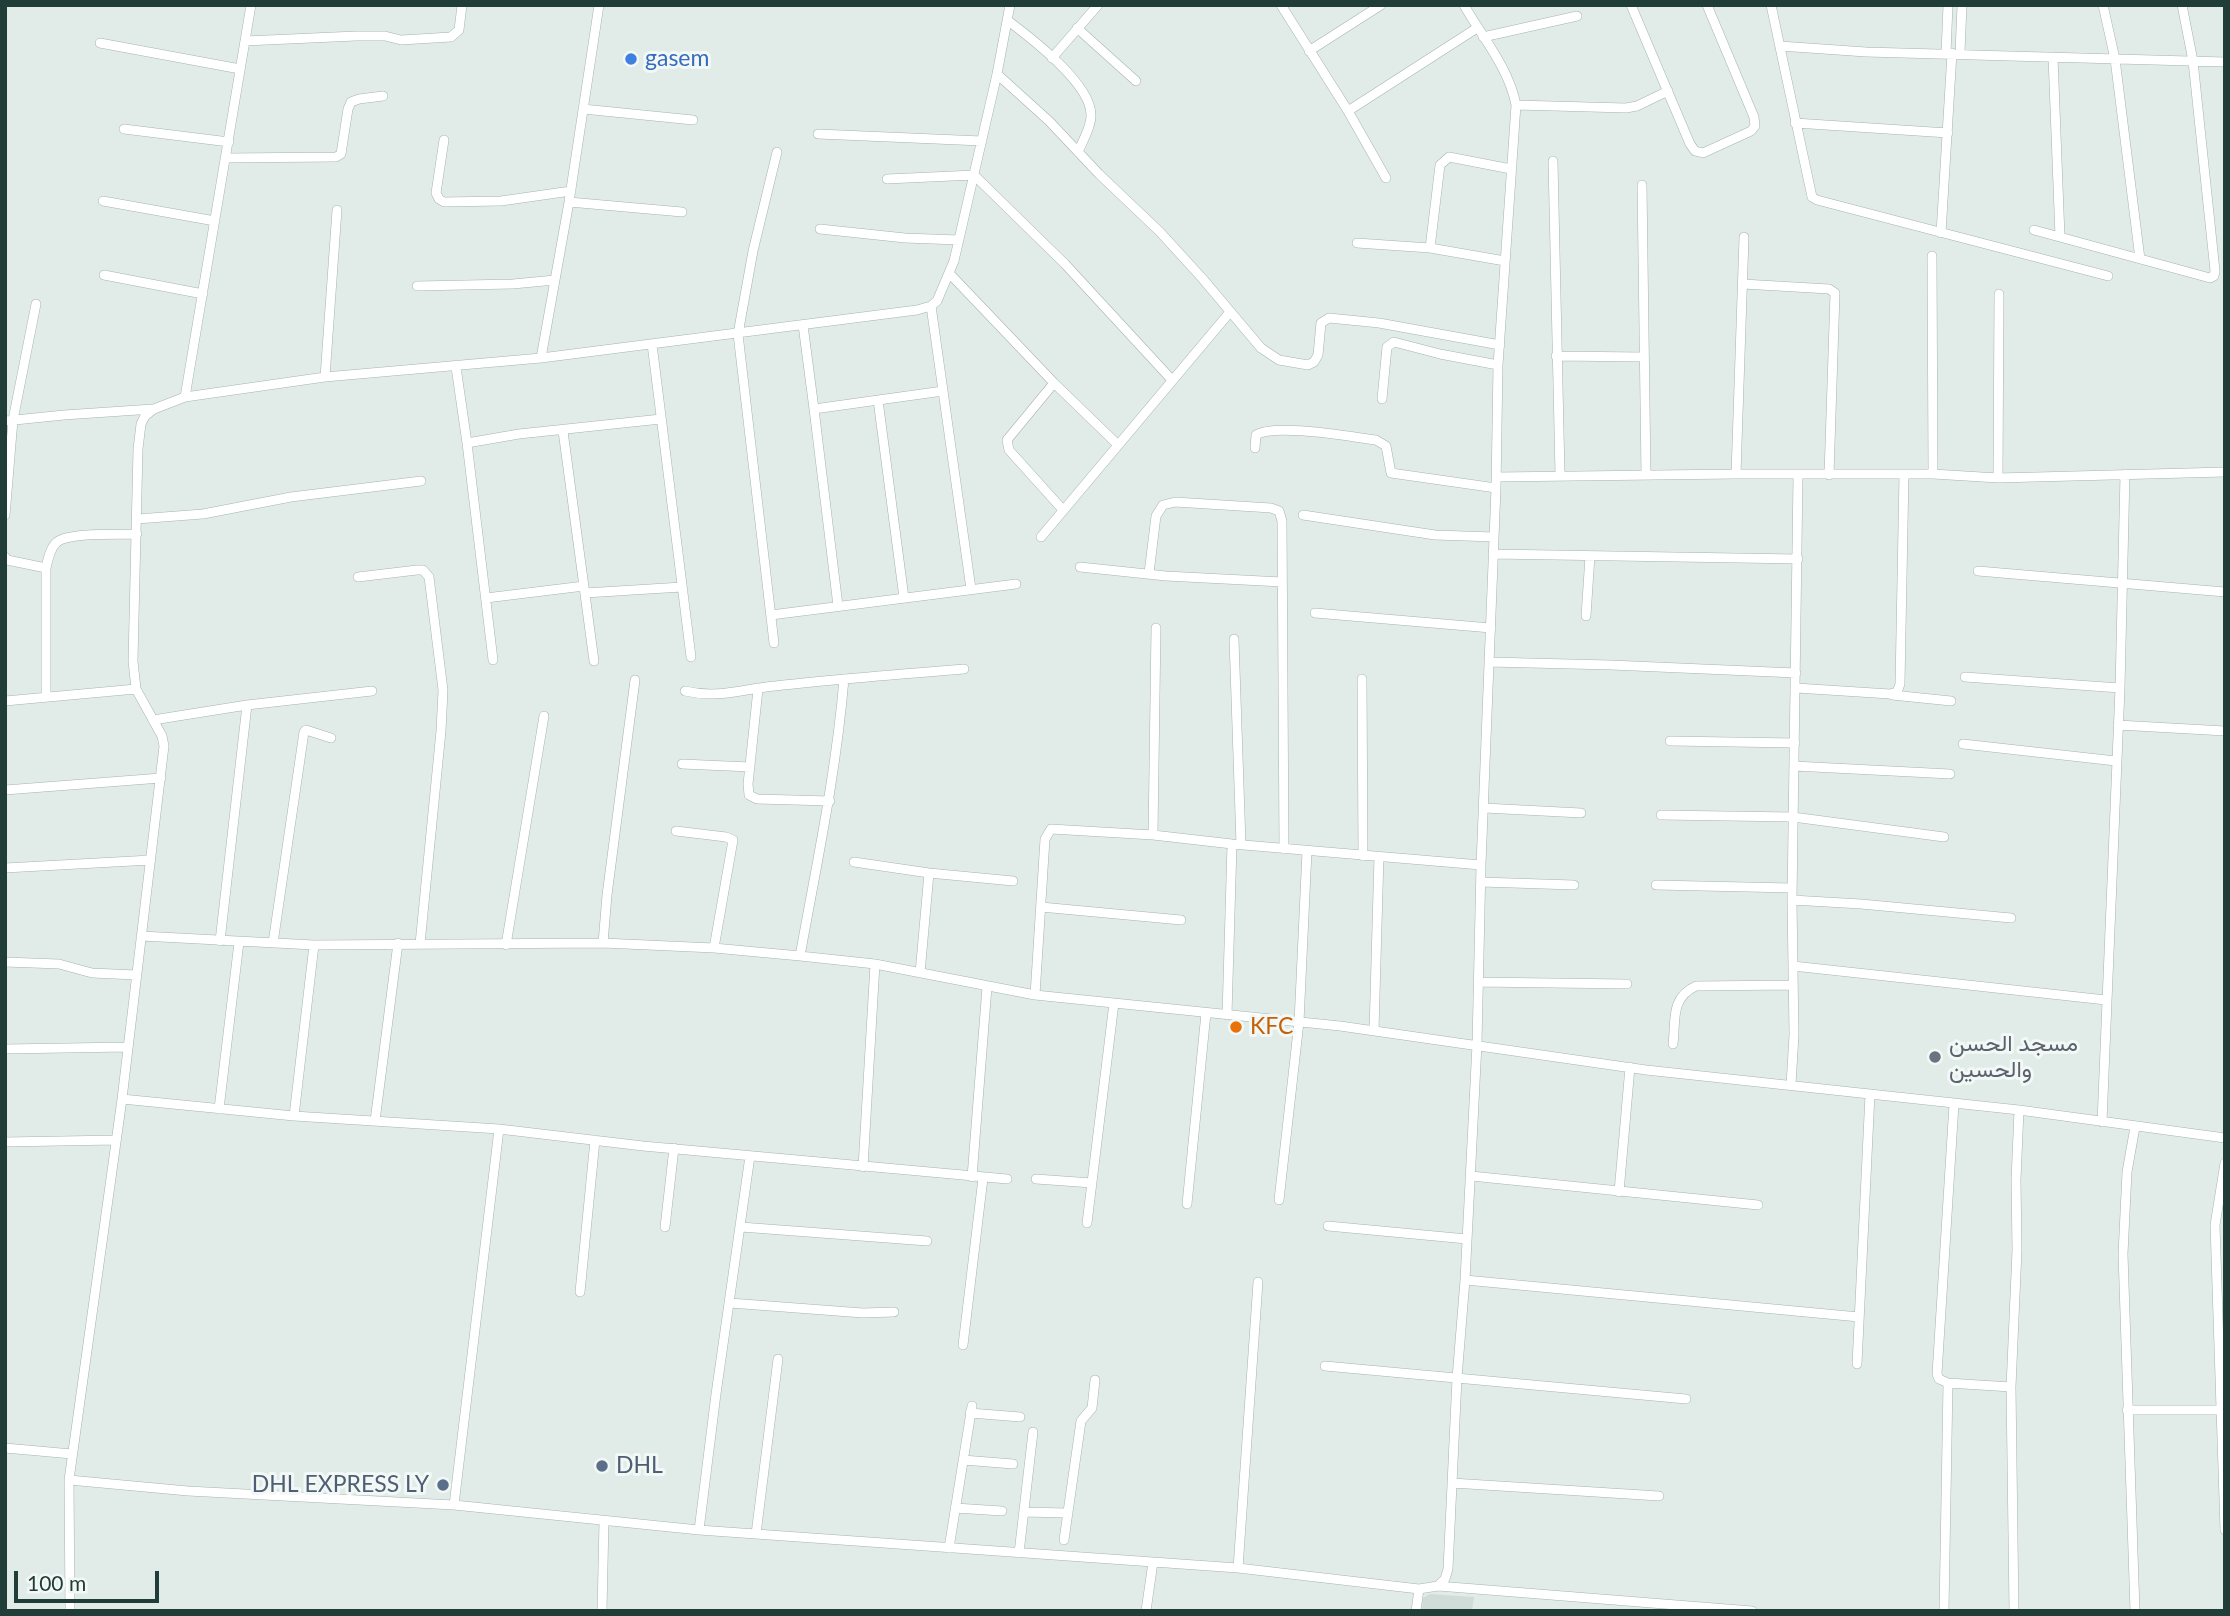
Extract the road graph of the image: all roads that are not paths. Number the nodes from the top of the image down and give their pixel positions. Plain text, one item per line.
1 (251, 5) edge
2 (462, 5) edge
3 (599, 5) edge
4 (1010, 5) edge
5 (1098, 5) edge
6 (1281, 5) edge
7 (1381, 5) edge
8 (1464, 5) edge
9 (1630, 5) edge
10 (1707, 5) edge
11 (1771, 5) edge
12 (1948, 5) edge
13 (1962, 5) edge
14 (2103, 5) edge
15 (2182, 5) edge
16 (1577, 16) dead end
17 (1007, 20) junction
18 (1077, 28) junction
19 (1477, 28) junction
20 (1483, 37) junction
21 (245, 41) junction
22 (100, 43) dead end
23 (1780, 46) junction
24 (1310, 51) junction
25 (1953, 53) junction
26 (2053, 57) junction
27 (1052, 58) junction
28 (2115, 59) junction
29 (2193, 61) junction
30 (2225, 62) edge
31 (240, 69) junction
32 (997, 74) junction
33 (1136, 81) dead end
34 (1668, 91) junction
35 (383, 96) dead end
36 (1516, 105) junction
37 (583, 109) junction
38 (1348, 111) junction
39 (693, 120) dead end
40 (1795, 123) junction
41 (124, 130) dead end
42 (1948, 133) junction
43 (818, 134) dead end
44 (444, 140) dead end
45 (982, 141) junction
46 (229, 142) junction
47 (777, 152) dead end
48 (1078, 152) junction
49 (226, 158) junction
50 (1553, 161) dead end
51 (1511, 169) junction
52 (974, 175) junction
53 (887, 178) dead end
54 (1386, 178) dead end
55 (1642, 185) dead end
56 (571, 191) junction
57 (103, 201) dead end
58 (569, 202) junction
59 (337, 210) dead end
60 (682, 212) dead end
61 (215, 221) junction
62 (820, 229) dead end
63 (2034, 230) dead end
64 (1941, 233) junction
65 (1744, 237) dead end
66 (2060, 237) junction
67 (959, 240) junction
68 (1357, 243) dead end
69 (1430, 248) junction
70 (1931, 256) dead end
71 (2140, 259) junction
72 (1505, 261) junction
73 (949, 273) junction
74 (104, 275) dead end
75 (2108, 276) dead end
76 (555, 280) junction
77 (1743, 284) junction
78 (417, 286) dead end
79 (203, 294) junction
80 (1999, 294) dead end
81 (36, 304) dead end
82 (931, 306) junction
83 (1230, 312) junction
84 (803, 326) junction
85 (738, 334) junction
86 (652, 344) junction
87 (1500, 345) junction
88 (1556, 356) junction
89 (1643, 357) junction
90 (541, 358) junction
91 (1498, 365) junction
92 (456, 367) junction
93 (325, 377) junction
94 (1172, 380) junction
95 (1054, 383) junction
96 (943, 391) junction
97 (185, 397) junction
98 (1382, 399) dead end
99 (878, 400) junction
100 (154, 409) junction
101 (814, 409) junction
102 (661, 419) junction
103 (9, 421) edge
104 (563, 431) junction
105 (467, 443) junction
106 (1117, 444) junction
107 (1255, 448) dead end
108 (2225, 472) edge
109 (1736, 474) junction
110 (1904, 474) junction
111 (1933, 474) junction
112 (2125, 474) junction
113 (1560, 475) junction
114 (1646, 475) junction
115 (1829, 475) junction
116 (1798, 476) junction
117 (1496, 477) junction
118 (1998, 478) junction
119 (421, 481) dead end
120 (1496, 488) junction
121 (1063, 510) junction
122 (5, 515) edge
123 (1303, 516) dead end
124 (137, 519) junction
125 (137, 534) junction
126 (1041, 537) dead end
127 (1494, 537) junction
128 (1493, 554) junction
129 (1590, 556) junction
130 (5, 557) edge
131 (1798, 559) junction
132 (1080, 567) dead end
133 (46, 568) junction
134 (1978, 571) dead end
135 (1149, 573) junction
136 (358, 577) dead end
137 (1282, 582) junction
138 (2121, 582) junction
139 (1016, 584) dead end
140 (682, 587) junction
141 (584, 589) junction
142 (971, 589) junction
143 (2225, 592) edge
144 (486, 598) junction
145 (904, 598) junction
146 (838, 606) junction
147 (1315, 613) dead end
148 (771, 615) junction
149 (1586, 616) dead end
150 (1156, 628) dead end
151 (1491, 628) junction
152 (1234, 639) dead end
153 (774, 643) dead end
154 (691, 657) dead end
155 (493, 660) dead end
156 (594, 661) dead end
157 (1489, 662) junction
158 (964, 669) dead end
159 (1796, 673) junction
160 (1965, 677) dead end
161 (844, 679) junction
162 (1362, 679) dead end
163 (635, 680) dead end
164 (1796, 688) junction
165 (2120, 688) junction
166 (136, 689) junction
167 (758, 689) junction
168 (372, 691) dead end
169 (685, 691) dead end
170 (1890, 694) junction
171 (46, 697) junction
172 (5, 701) edge
173 (1951, 701) dead end
174 (247, 705) junction
175 (544, 716) dead end
176 (153, 720) junction
177 (2118, 725) junction
178 (2225, 731) edge
179 (331, 738) dead end
180 (1670, 741) dead end
181 (1795, 743) junction
182 (1963, 744) dead end
183 (2116, 761) junction
184 (682, 764) dead end
185 (1794, 766) junction
186 (750, 767) junction
187 (1950, 774) dead end
188 (160, 778) junction
189 (5, 790) edge
190 (830, 801) junction
191 (1484, 808) junction
192 (1581, 813) dead end
193 (1661, 816) dead end
194 (1793, 817) junction
195 (676, 831) dead end
196 (1153, 835) junction
197 (1944, 838) dead end
198 (1237, 844) junction
199 (1284, 849) junction
200 (1307, 851) junction
201 (1363, 856) junction
202 (1379, 856) junction
203 (150, 860) junction
204 (853, 862) dead end
205 (1481, 865) junction
206 (5, 868) edge
207 (929, 873) junction
208 (1013, 881) dead end
209 (1481, 882) junction
210 (1574, 884) dead end
211 (1656, 885) dead end
212 (1792, 887) junction
213 (1792, 900) junction
214 (1041, 907) junction
215 (2011, 918) dead end
216 (1181, 920) dead end
217 (141, 936) junction
218 (220, 940) junction
219 (239, 942) junction
220 (273, 943) junction
221 (398, 943) junction
222 (603, 943) junction
223 (314, 944) junction
224 (420, 944) junction
225 (506, 945) junction
226 (714, 948) junction
227 (800, 956) junction
228 (5, 962) edge
229 (875, 964) junction
230 (1793, 966) junction
231 (920, 973) junction
232 (136, 975) junction
233 (1478, 982) junction
234 (1627, 984) dead end
235 (1793, 985) junction
236 (987, 986) junction
237 (1035, 995) junction
238 (2106, 1000) junction
239 (1114, 1003) junction
240 (1206, 1013) junction
241 (1227, 1015) junction
242 (1298, 1022) junction
243 (1374, 1031) junction
244 (1477, 1044) junction
245 (1673, 1044) dead end
246 (128, 1047) junction
247 (5, 1049) edge
248 (1630, 1067) junction
249 (1791, 1085) junction
250 (1870, 1094) junction
251 (122, 1099) junction
252 (1954, 1104) junction
253 (219, 1109) junction
254 (2019, 1110) junction
255 (294, 1116) junction
256 (375, 1121) junction
257 (2102, 1122) junction
258 (2135, 1127) junction
259 (499, 1129) junction
260 (2225, 1138) edge
261 (116, 1140) junction
262 (595, 1140) junction
263 (5, 1142) edge
264 (674, 1148) junction
265 (750, 1156) junction
266 (2225, 1163) edge
267 (863, 1167) junction
268 (1471, 1176) junction
269 (972, 1177) junction
270 (983, 1178) junction
271 (1007, 1178) dead end
272 (1036, 1179) dead end
273 (1092, 1183) junction
274 (1619, 1192) junction
275 (1279, 1200) dead end
276 (1187, 1204) dead end
277 (1758, 1205) dead end
278 (1087, 1223) dead end
279 (1328, 1226) dead end
280 (666, 1227) dead end
281 (741, 1227) junction
282 (1467, 1240) junction
283 (927, 1241) dead end
284 (1465, 1280) junction
285 (1258, 1282) dead end
286 (580, 1292) dead end
287 (730, 1303) junction
288 (894, 1312) dead end
289 (1859, 1317) junction
290 (963, 1345) dead end
291 (2222, 1351) edge
292 (778, 1359) dead end
293 (1857, 1364) dead end
294 (1325, 1366) dead end
295 (1457, 1378) junction
296 (1095, 1380) dead end
297 (1948, 1384) junction
298 (2011, 1387) junction
299 (1686, 1399) dead end
300 (2127, 1410) junction
301 (2220, 1410) junction
302 (1020, 1417) dead end
303 (1033, 1432) dead end
304 (5, 1448) edge
305 (72, 1454) junction
306 (963, 1460) junction
307 (1013, 1464) dead end
308 (69, 1480) junction
309 (1452, 1482) junction
310 (1659, 1496) dead end
311 (454, 1504) junction
312 (955, 1507) junction
313 (1002, 1511) dead end
314 (1024, 1512) junction
315 (1067, 1513) junction
316 (604, 1521) junction
317 (699, 1530) junction
318 (2225, 1530) edge
319 (756, 1534) junction
320 (1064, 1540) dead end
321 (949, 1548) junction
322 (1019, 1553) junction
323 (1153, 1562) junction
324 (1238, 1567) junction
325 (1438, 1586) junction
326 (1419, 1589) junction
327 (70, 1611) edge
328 (602, 1611) edge
329 (1146, 1611) edge
330 (1416, 1611) edge
331 (1752, 1611) edge
332 (1944, 1611) edge
333 (2014, 1611) edge
334 (2135, 1611) edge

1 - 21 street
2 - 21 street
3 - 37 street
4 - 17 street
5 - 18 street
6 - 24 street
7 - 24 street
8 - 19 street
9 - 34 street
10 - 34 street
11 - 23 street
12 - 25 street
13 - 25 street
14 - 28 street
15 - 29 street
16 - 20 street
17 - 27 street
17 - 32 street
18 - 27 street
18 - 33 street
19 - 20 street
19 - 38 street
20 - 36 street
21 - 31 street
22 - 31 street
23 - 25 street
23 - 40 street
24 - 38 street
25 - 26 street
25 - 42 street
26 - 28 street
26 - 66 street
27 - 48 street
28 - 29 street
28 - 71 street
29 - 30 street
29 - 71 street
31 - 46 street
32 - 45 street
32 - 48 street
34 - 36 street
35 - 49 street
36 - 51 street
37 - 39 street
37 - 56 street
38 - 54 street
40 - 42 street
40 - 64 street
41 - 46 street
42 - 64 street
43 - 45 street
44 - 56 street
45 - 52 street
46 - 49 street
47 - 85 street
48 - 83 street
49 - 61 street
50 - 88 street
51 - 69 street
51 - 72 street
52 - 53 street
52 - 67 street
52 - 94 street
55 - 89 street
56 - 58 street
57 - 61 street
58 - 60 street
58 - 76 street
59 - 93 street
61 - 79 street
62 - 67 street
63 - 66 street
64 - 75 street
65 - 77 street
66 - 71 street
67 - 73 street
68 - 69 street
69 - 72 street
70 - 111 street
72 - 87 street
73 - 82 street
73 - 95 street
74 - 79 street
76 - 78 street
76 - 90 street
77 - 109 street
77 - 115 street
79 - 97 street
80 - 118 street
81 - 103 street
82 - 84 street
82 - 96 street
83 - 87 street
83 - 94 street
84 - 85 street
84 - 101 street
85 - 86 street
85 - 148 street
86 - 90 street
86 - 102 street
87 - 91 street
88 - 89 street
88 - 113 street
89 - 114 street
90 - 92 street
91 - 98 street
91 - 117 street
92 - 93 street
92 - 105 street
93 - 97 street
94 - 106 street
95 - 106 street
95 - 121 street
96 - 99 street
96 - 142 street
97 - 100 street
99 - 101 street
99 - 145 street
100 - 103 street
100 - 124 street
101 - 146 street
102 - 104 street
102 - 140 street
103 - 122 street
104 - 105 street
104 - 141 street
105 - 144 street
106 - 121 street
107 - 120 street
108 - 112 street
109 - 114 street
109 - 116 street
110 - 111 street
110 - 115 street
110 - 170 street
111 - 118 street
112 - 118 street
112 - 138 street
113 - 114 street
113 - 117 street
115 - 116 street
116 - 131 street
117 - 120 street
119 - 124 street
120 - 127 street
121 - 126 street
123 - 127 street
124 - 125 street
125 - 133 street
125 - 166 street
127 - 128 street
128 - 129 street
128 - 151 street
129 - 131 street
129 - 149 street
130 - 133 street
131 - 159 street
132 - 135 street
133 - 171 street
134 - 138 street
135 - 137 street
135 - 137 street
136 - 224 street
137 - 199 street
138 - 143 street
138 - 165 street
139 - 142 street
140 - 141 street
140 - 154 street
141 - 144 street
141 - 156 street
142 - 145 street
144 - 155 street
145 - 146 street
146 - 148 street
147 - 151 street
148 - 153 street
150 - 196 street
151 - 157 street
152 - 198 street
157 - 159 street
157 - 191 street
158 - 161 street
159 - 164 street
160 - 165 street
161 - 167 street
161 - 190 street
162 - 201 street
163 - 222 street
164 - 170 street
164 - 181 street
165 - 177 street
166 - 171 street
166 - 176 street
167 - 169 street
167 - 186 street
168 - 174 street
170 - 173 street
171 - 172 street
174 - 176 street
174 - 218 street
175 - 225 street
176 - 188 street
177 - 178 street
177 - 183 street
179 - 220 street
180 - 181 street
181 - 185 street
182 - 183 street
183 - 238 street
184 - 186 street
185 - 187 street
185 - 194 street
186 - 190 street
188 - 189 street
188 - 203 street
190 - 227 street
191 - 192 street
191 - 205 street
193 - 194 street
194 - 197 street
194 - 212 street
195 - 226 street
196 - 198 street
196 - 214 street
198 - 199 street
198 - 241 street
199 - 200 street
200 - 201 street
200 - 242 street
201 - 202 street
202 - 205 street
202 - 243 street
203 - 206 street
203 - 217 street
204 - 207 street
205 - 209 street
207 - 208 street
207 - 231 street
209 - 210 street
209 - 233 street
211 - 212 street
212 - 213 street
213 - 215 street
213 - 230 street
214 - 216 street
214 - 237 street
217 - 218 street
217 - 232 street
218 - 219 street
219 - 220 street
219 - 253 street
220 - 223 street
221 - 223 street
221 - 224 street
221 - 256 street
222 - 225 street
222 - 226 street
223 - 255 street
224 - 225 street
226 - 227 street
227 - 229 street
228 - 232 street
229 - 231 street
229 - 267 street
230 - 235 street
230 - 238 street
231 - 236 street
232 - 246 street
233 - 234 street
233 - 244 street
235 - 245 street
235 - 249 street
236 - 237 street
236 - 269 street
237 - 239 street
238 - 257 street
239 - 240 street
239 - 273 street
240 - 241 street
240 - 276 street
241 - 242 street
242 - 243 street
242 - 275 street
243 - 244 street
244 - 248 street
244 - 268 street
246 - 247 street
246 - 251 street
248 - 249 street
248 - 274 street
249 - 250 street
250 - 252 street
250 - 289 street
251 - 253 street
251 - 261 street
252 - 254 street
252 - 297 street
253 - 255 street
254 - 257 street
254 - 298 street
255 - 256 street
256 - 259 street
257 - 258 street
258 - 260 street
258 - 300 street
259 - 262 street
259 - 311 street
261 - 263 street
261 - 305 street
262 - 264 street
262 - 286 street
264 - 265 street
264 - 280 street
265 - 267 street
265 - 281 street
266 - 291 street
267 - 269 street
268 - 274 street
268 - 282 street
269 - 270 street
270 - 271 street
270 - 290 street
272 - 273 street
273 - 278 street
274 - 277 street
279 - 282 street
281 - 283 street
281 - 287 street
282 - 284 street
284 - 289 street
284 - 295 street
285 - 324 street
287 - 288 street
287 - 317 street
289 - 293 street
291 - 301 street
292 - 319 street
294 - 295 street
295 - 299 street
295 - 309 street
296 - 315 street
297 - 298 street
297 - 332 street
298 - 333 street
300 - 301 street
300 - 334 street
301 - 318 street
302 - 306 street
303 - 314 street
304 - 305 street
305 - 308 street
306 - 307 street
306 - 312 street
308 - 311 street
308 - 327 street
309 - 310 street
309 - 325 street
311 - 316 street
312 - 313 street
312 - 321 street
314 - 315 street
314 - 322 street
315 - 320 street
316 - 317 street
316 - 328 street
317 - 319 street
319 - 321 street
321 - 322 street
322 - 323 street
323 - 324 street
323 - 329 street
324 - 326 street
325 - 326 street
325 - 331 street
326 - 330 street

